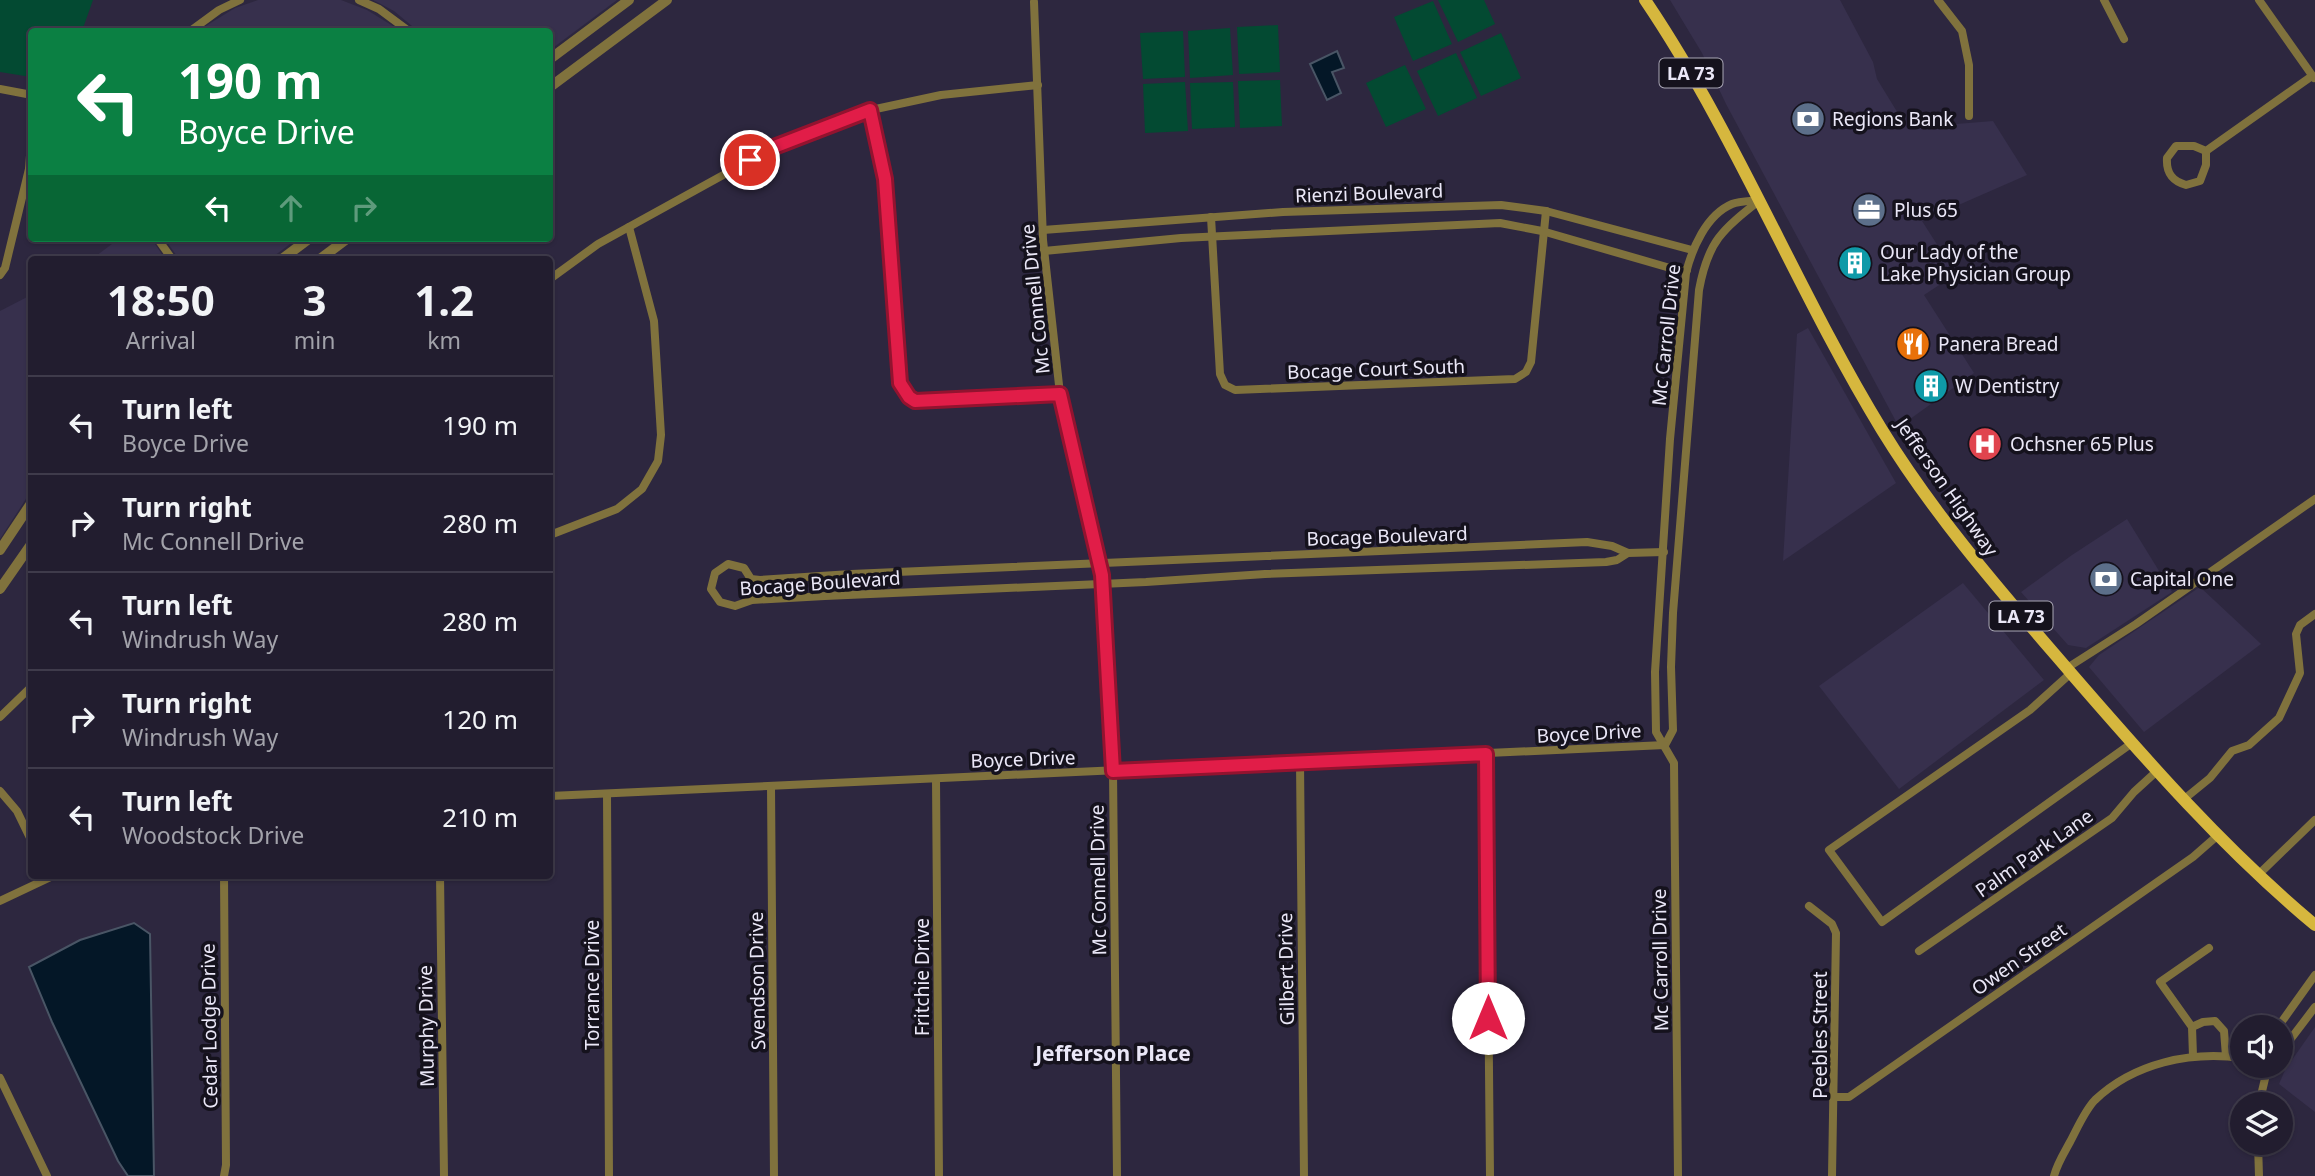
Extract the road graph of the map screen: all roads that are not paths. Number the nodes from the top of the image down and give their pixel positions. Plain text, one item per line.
1 (240, 0) edge
2 (359, 0) edge
3 (629, 0) edge
4 (667, 0) edge
5 (1645, 0) edge
6 (1938, 0) edge
7 (2104, 0) edge
8 (2259, 0) edge
9 (1034, 2) dead end
10 (194, 28) edge
11 (405, 28) edge
12 (2124, 39) dead end
13 (553, 57) edge
14 (2314, 78) edge
15 (553, 85) edge
16 (1038, 85) junction
17 (0, 89) edge
18 (28, 94) edge
19 (870, 110) junction
20 (1969, 116) dead end
21 (2206, 151) junction
22 (28, 177) edge
23 (1760, 200) junction
24 (1546, 211) junction
25 (1211, 217) junction
26 (629, 227) junction
27 (1043, 230) junction
28 (1542, 231) junction
29 (1212, 236) junction
30 (305, 242) edge
31 (343, 242) edge
32 (1692, 250) junction
33 (1044, 251) junction
34 (286, 256) edge
35 (324, 256) edge
36 (1686, 270) junction
37 (0, 275) edge
38 (553, 276) edge
39 (1060, 394) junction
40 (2315, 499) edge
41 (28, 508) edge
42 (553, 534) edge
43 (28, 549) edge
44 (0, 550) edge
45 (1664, 552) junction
46 (1628, 554) junction
47 (1100, 565) junction
48 (1102, 583) junction
49 (0, 589) edge
50 (2315, 614) edge
51 (2069, 671) junction
52 (28, 690) edge
53 (0, 717) edge
54 (2132, 743) junction
55 (1665, 745) junction
56 (1486, 754) junction
57 (1300, 762) junction
58 (1113, 771) junction
59 (2157, 771) junction
60 (936, 779) junction
61 (771, 787) junction
62 (0, 791) edge
63 (607, 793) junction
64 (553, 796) edge
65 (2183, 800) junction
66 (2315, 820) edge
67 (28, 834) edge
68 (2217, 836) junction
69 (2258, 875) junction
70 (44, 879) edge
71 (224, 879) edge
72 (440, 879) edge
73 (0, 901) edge
74 (1809, 906) dead end
75 (2315, 925) edge
76 (2208, 948) dead end
77 (1919, 951) dead end
78 (2315, 975) edge
79 (2315, 1007) edge
80 (2287, 1015) edge
81 (2192, 1027) junction
82 (2293, 1036) edge
83 (2193, 1056) junction
84 (2226, 1056) junction
85 (2230, 1056) edge
86 (0, 1078) edge
87 (1835, 1097) junction
88 (2258, 1155) edge
89 (47, 1176) edge
90 (224, 1176) edge
91 (444, 1176) edge
92 (609, 1176) edge
93 (775, 1176) edge
94 (939, 1176) edge
95 (1117, 1176) edge
96 (1304, 1176) edge
97 (1490, 1176) edge
98 (1678, 1176) edge
99 (1832, 1176) edge
100 (2054, 1176) edge
101 (2259, 1176) edge

1 - 10 street
2 - 11 street
3 - 13 street
4 - 15 street
5 - 23 main road, Jefferson Highway / LA 73
6 - 20 street
7 - 12 street
8 - 14 street
9 - 16 street, Mc Connell Drive
14 - 21 street
16 - 19 street
16 - 27 street, Mc Connell Drive
17 - 18 street
19 - 26 street
19 - 39 street
21 - 21 street
22 - 37 street
23 - 32 street, Mc Carroll Drive
23 - 51 main road, Jefferson Highway / LA 73
23 - 55 street, Mc Carroll Drive
24 - 25 street, Rienzi Boulevard
24 - 28 street
24 - 32 street, Rienzi Boulevard
25 - 27 street, Rienzi Boulevard
25 - 29 street
26 - 38 street
26 - 42 street
27 - 33 street, Mc Connell Drive
28 - 29 street, Rienzi Boulevard
28 - 29 street, Bocage Court South
28 - 36 street, Rienzi Boulevard
29 - 33 street, Rienzi Boulevard
30 - 34 street
31 - 35 street
32 - 36 street, Mc Carroll Drive
33 - 39 street, Mc Connell Drive
36 - 45 street, Mc Carroll Drive
39 - 47 street, Mc Connell Drive
40 - 51 street
41 - 44 street
43 - 49 street
45 - 46 street, Bocage Boulevard
45 - 55 street, Mc Carroll Drive
46 - 47 street, Bocage Boulevard
46 - 48 street, Bocage Boulevard
47 - 48 street, Mc Connell Drive
47 - 48 street, Bocage Boulevard
48 - 58 street, Mc Connell Drive
50 - 65 street
51 - 54 main road, Jefferson Highway / LA 73
51 - 54 street
52 - 53 street
54 - 59 main road, Jefferson Highway / LA 73
55 - 56 street, Boyce Drive
55 - 98 street, Mc Carroll Drive
56 - 57 street, Boyce Drive
56 - 97 street
57 - 58 street, Boyce Drive
57 - 96 street, Gilbert Drive
58 - 60 street, Boyce Drive
58 - 95 street, Mc Connell Drive
59 - 65 main road, Jefferson Highway / LA 73
59 - 77 street, Palm Park Lane
60 - 61 street, Boyce Drive
60 - 94 street, Fritchie Drive
61 - 63 street, Boyce Drive
61 - 93 street, Svendson Drive
62 - 67 street
63 - 64 street, Boyce Drive
63 - 92 street, Torrance Drive
65 - 68 main road, Jefferson Highway / LA 73
66 - 69 street
68 - 69 main road, Jefferson Highway / LA 73
68 - 87 street, Owen Street
69 - 75 main road, Jefferson Highway / LA 73
70 - 73 street
71 - 90 street, Cedar Lodge Drive
72 - 91 street, Murphy Drive
74 - 87 street, Peebles Street
76 - 81 street
78 - 80 street
79 - 82 street
81 - 83 street
81 - 84 street
83 - 84 street
83 - 100 street
84 - 85 street
86 - 89 street
87 - 99 street, Peebles Street
88 - 101 street

